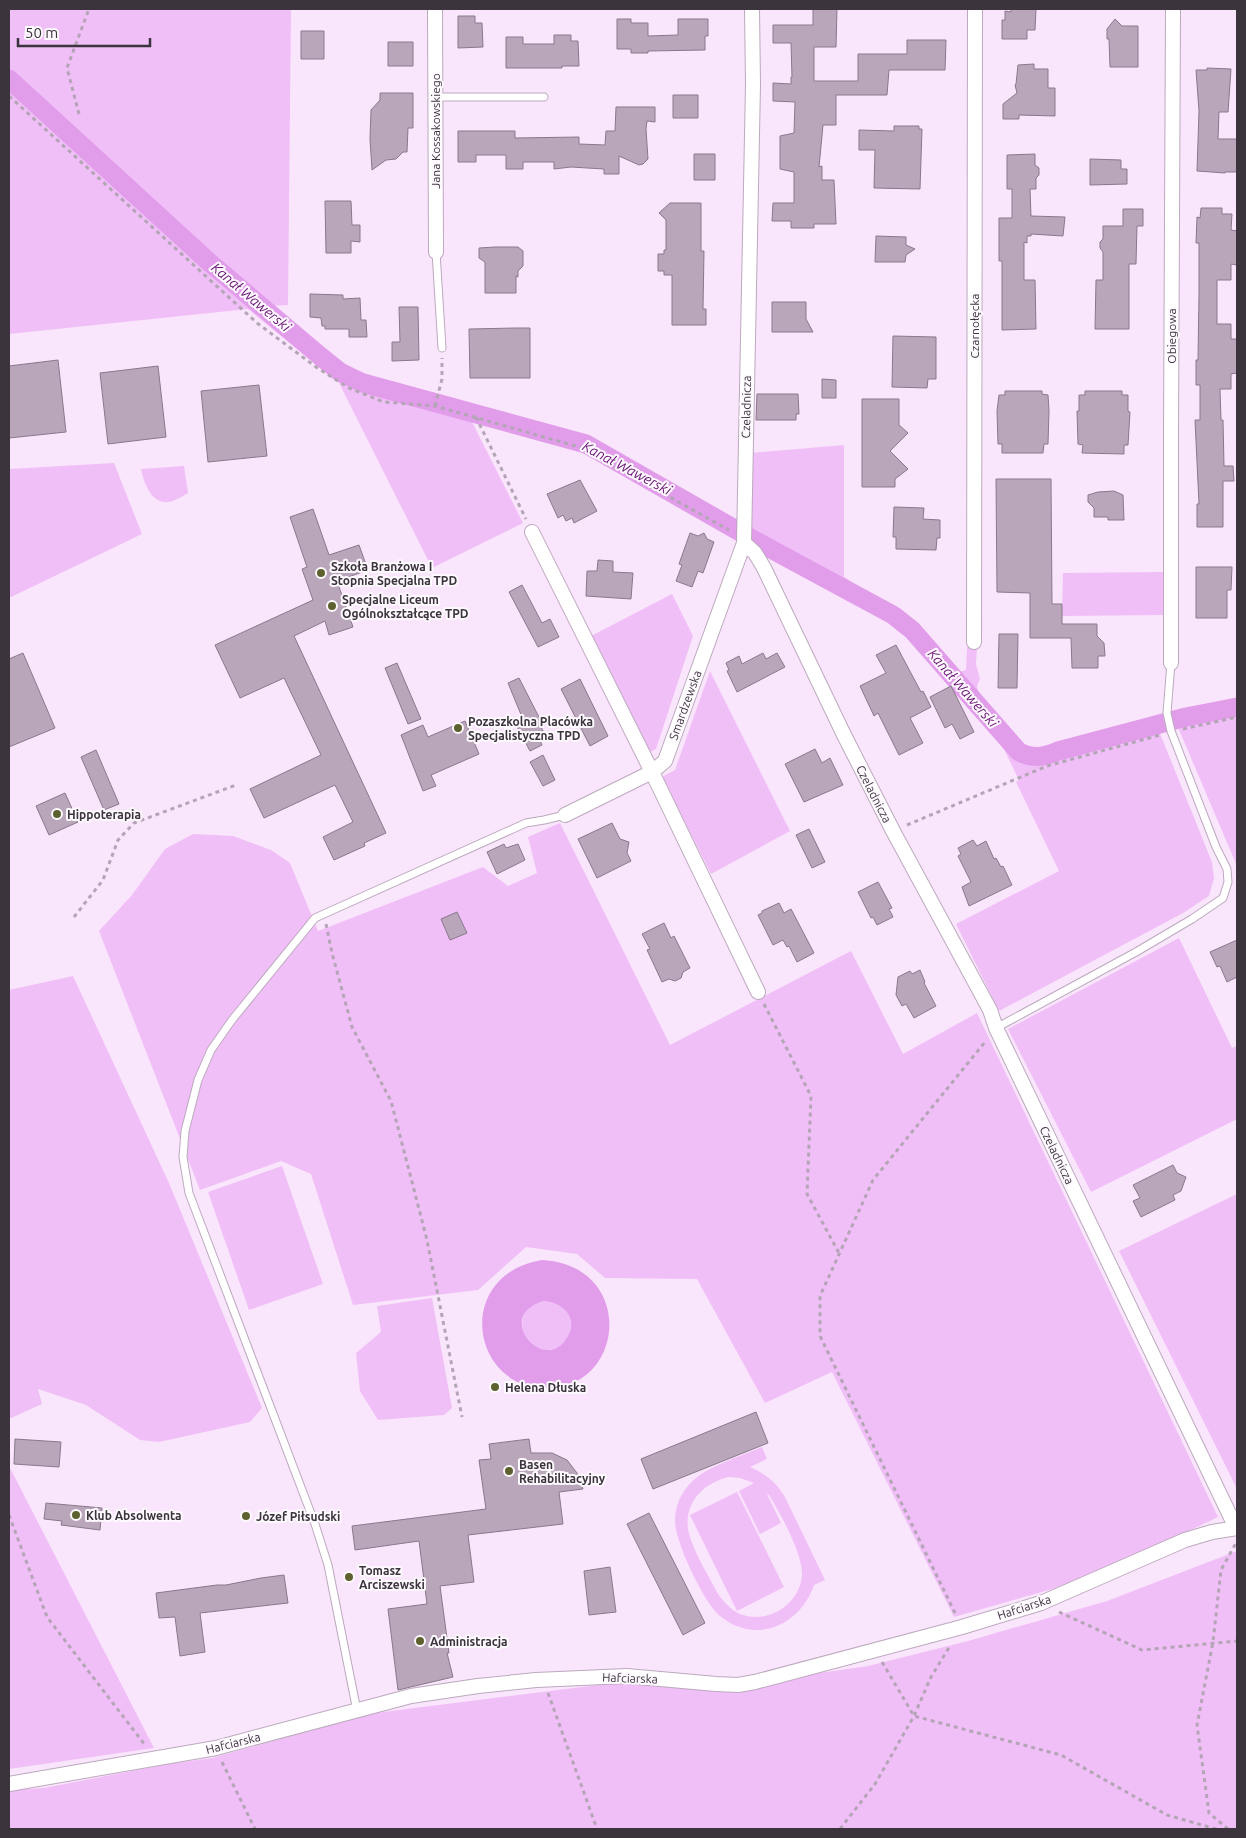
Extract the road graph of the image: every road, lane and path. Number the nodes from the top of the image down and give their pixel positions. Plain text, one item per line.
1 (89, 9) edge
2 (435, 9) edge
3 (752, 9) edge
4 (975, 9) edge
5 (1173, 9) edge
6 (9, 96) edge
7 (544, 96) dead end
8 (435, 97) junction
9 (79, 114) dead end
10 (436, 252) joint
11 (442, 348) joint
12 (435, 405) junction
13 (476, 417) junction
14 (532, 532) joint
15 (743, 536) junction
16 (974, 642) dead end
17 (1172, 663) joint
18 (1237, 717) edge
19 (1171, 732) junction
20 (652, 772) junction
21 (236, 785) dead end
22 (565, 814) joint
23 (893, 831) junction
24 (324, 914) junction
25 (74, 917) dead end
26 (758, 992) joint
27 (996, 1028) junction
28 (839, 1253) junction
29 (462, 1416) dead end
30 (9, 1515) edge
31 (1237, 1533) edge
32 (1041, 1603) junction
33 (962, 1627) junction
34 (1237, 1641) edge
35 (1213, 1642) junction
36 (876, 1650) junction
37 (544, 1680) junction
38 (357, 1711) junction
39 (914, 1716) junction
40 (216, 1748) junction
41 (156, 1759) junction
42 (9, 1784) edge
43 (255, 1829) edge
44 (597, 1829) edge
45 (840, 1829) edge
46 (1216, 1829) edge
47 (1228, 1829) edge

1 - 9 path
2 - 8 street, Jana Kossakowskiego
3 - 15 street, Czeladnicza
4 - 16 street, Czarnołęcka
5 - 17 street, Obiegowa
6 - 12 path
7 - 8 lane
8 - 10 street, Jana Kossakowskiego
10 - 11 lane
11 - 12 path
12 - 13 path
13 - 14 path
13 - 15 path
14 - 20 street
15 - 20 street, Smardzewska
15 - 23 street, Czeladnicza
17 - 19 lane
18 - 19 path
19 - 23 path
19 - 27 lane
20 - 22 street, Smardzewska
20 - 26 street
21 - 25 path
22 - 24 lane
23 - 27 street, Czeladnicza
24 - 29 path
24 - 38 lane
26 - 28 path
27 - 28 path
27 - 31 street, Czeladnicza
28 - 33 path
30 - 41 path
31 - 32 street, Hafciarska
31 - 35 path
32 - 33 street, Hafciarska
32 - 35 path
33 - 36 street, Hafciarska
33 - 39 path
34 - 35 path
35 - 47 path
36 - 37 street, Hafciarska
36 - 39 path
37 - 38 street, Hafciarska
37 - 44 path
38 - 40 street, Hafciarska
39 - 45 path
39 - 46 path
40 - 41 street, Hafciarska
40 - 43 path
41 - 42 street, Hafciarska

